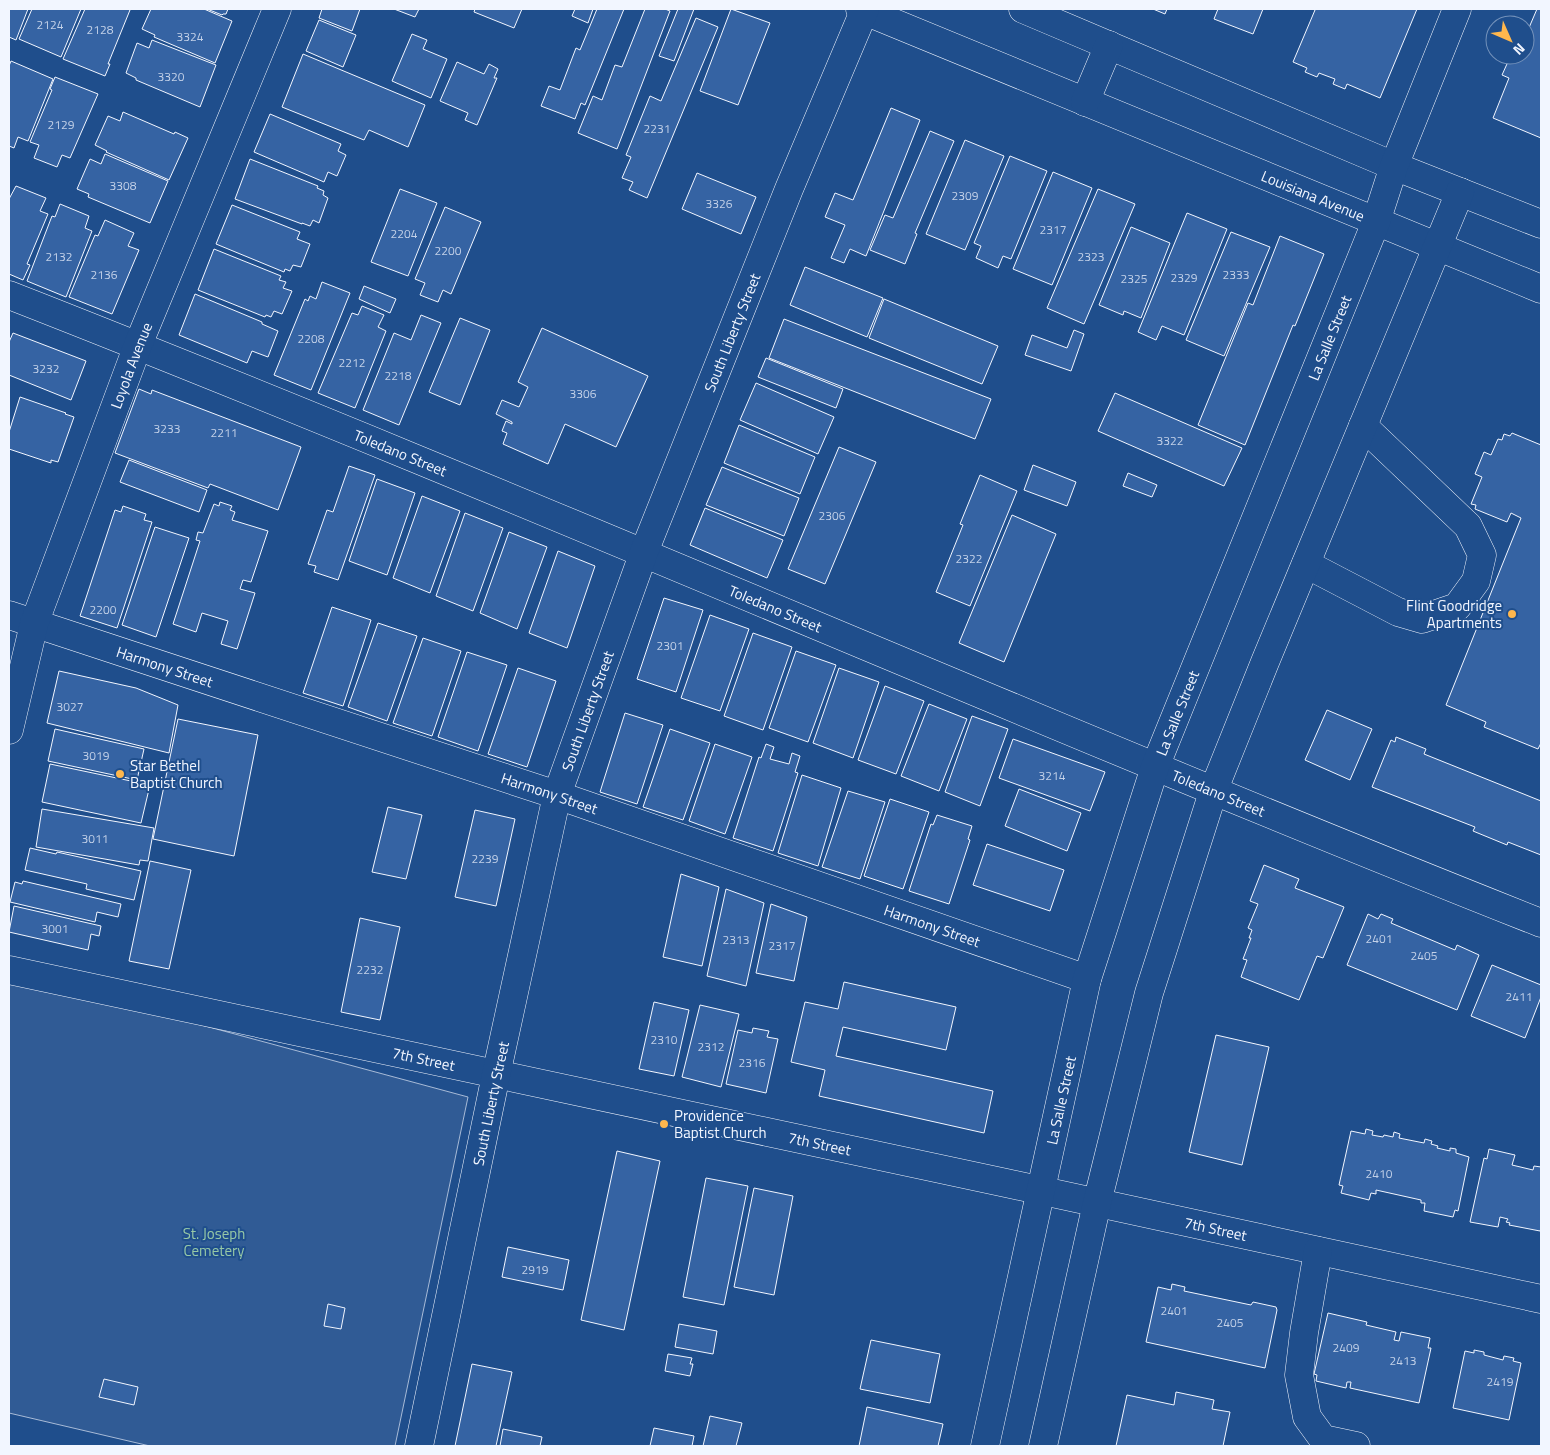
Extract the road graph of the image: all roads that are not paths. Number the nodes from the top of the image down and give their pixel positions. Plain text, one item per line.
1 (277, 9) edge
2 (863, 9) edge
3 (1023, 9) edge
4 (1457, 9) edge
5 (1109, 45) junction
6 (1085, 102) junction
7 (1394, 166) junction
8 (1460, 192) junction
9 (1376, 222) junction
10 (1541, 224) edge
11 (1438, 247) junction
12 (1541, 289) edge
13 (9, 295) edge
14 (138, 345) junction
15 (1364, 426) junction
16 (644, 552) junction
17 (1306, 564) junction
18 (9, 615) edge
19 (34, 624) junction
20 (9, 730) edge
21 (1155, 766) junction
22 (1214, 789) junction
23 (556, 795) junction
24 (1541, 923) edge
25 (9, 970) edge
26 (1087, 979) junction
27 (496, 1075) junction
28 (1041, 1191) junction
29 (1097, 1203) junction
30 (1318, 1251) junction
31 (1541, 1300) edge
32 (419, 1446) edge
33 (985, 1446) edge
34 (1043, 1446) edge
35 (1356, 1446) edge

1 - 14 street, Loyola Avenue
2 - 6 street, Louisiana Avenue
2 - 16 street, South Liberty Street
3 - 5 street
4 - 7 street, La Salle Street
5 - 6 street
5 - 7 street
6 - 9 street, Louisiana Avenue
7 - 8 street
7 - 9 street, La Salle Street
8 - 10 street
8 - 11 street
9 - 11 street, Louisiana Avenue
9 - 21 street, La Salle Street
11 - 12 street, Louisiana Avenue
11 - 15 street
13 - 14 street, Toledano Street
14 - 16 street, Toledano Street
14 - 19 street, Loyola Avenue
15 - 17 street
15 - 17 street
16 - 21 street, Toledano Street
16 - 23 street, South Liberty Street
17 - 22 street
18 - 19 street, Harmony Street
19 - 20 street, Loyola Avenue
19 - 23 street, Harmony Street
21 - 22 street, Toledano Street
21 - 26 street, La Salle Street
22 - 24 street, Toledano Street
22 - 29 street
23 - 26 street, Harmony Street
23 - 27 street, South Liberty Street
25 - 27 street, 7th Street
26 - 28 street, La Salle Street
27 - 28 street, 7th Street
27 - 32 street, South Liberty Street
28 - 29 street, 7th Street
28 - 33 street, La Salle Street
29 - 30 street, 7th Street
29 - 34 street
30 - 31 street, 7th Street
30 - 35 street

